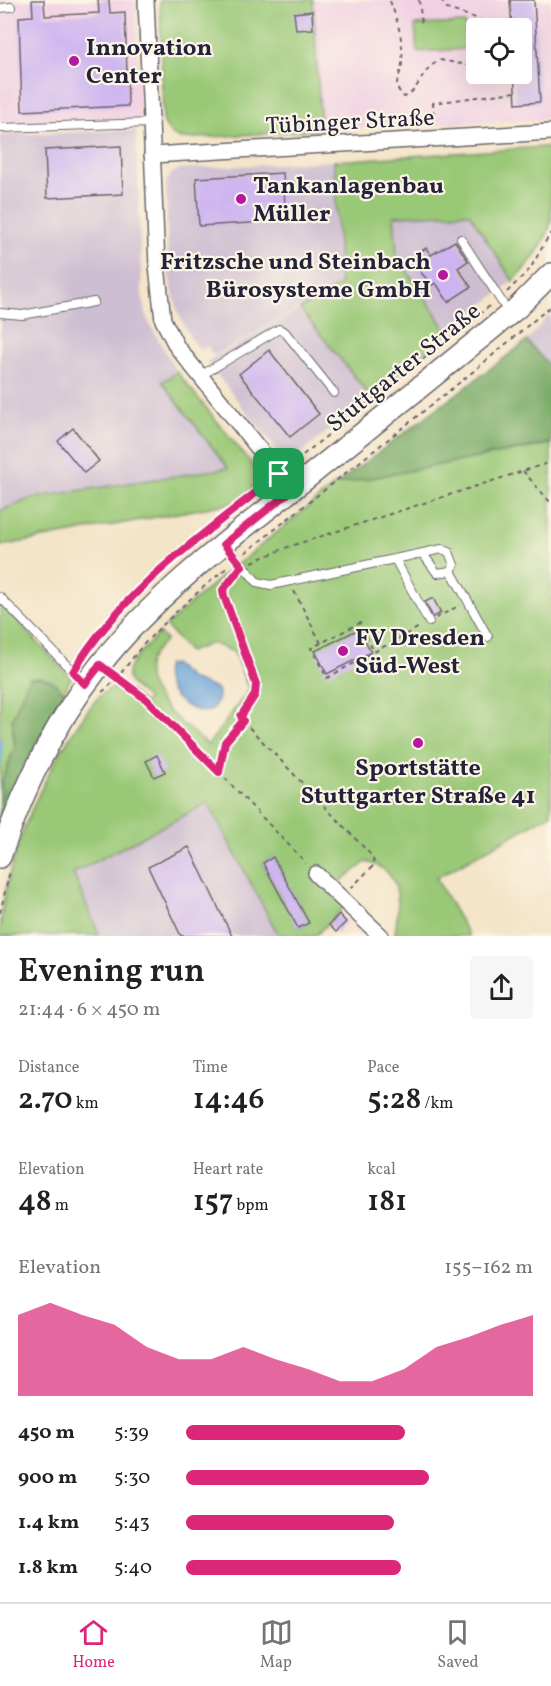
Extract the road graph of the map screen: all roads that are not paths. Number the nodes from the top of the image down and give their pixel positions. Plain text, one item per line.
1 (146, 0) edge
2 (11, 7) dead end
3 (0, 8) edge
4 (152, 123) junction
5 (0, 128) edge
6 (551, 132) edge
7 (152, 154) junction
8 (461, 239) dead end
9 (551, 274) edge
10 (94, 302) dead end
11 (504, 306) junction
12 (0, 313) edge
13 (200, 376) junction
14 (334, 393) dead end
15 (285, 482) junction
16 (423, 554) junction
17 (234, 557) junction
18 (395, 559) junction
19 (451, 571) junction
20 (0, 597) edge
21 (429, 622) road end
22 (488, 637) dead end
23 (79, 678) junction
24 (0, 857) edge
25 (316, 874) road end
26 (381, 936) edge

1 - 4 street
2 - 3 lane
4 - 5 lane
4 - 7 street
6 - 7 street, Tübinger Straße
7 - 13 street
8 - 11 lane
9 - 11 main road, Stuttgarter Straße
10 - 12 lane
11 - 15 main road, Stuttgarter Straße
13 - 14 lane
13 - 15 street
15 - 17 main road, Stuttgarter Straße
16 - 18 lane
16 - 19 lane
16 - 19 lane
17 - 18 lane
17 - 23 main road, Stuttgarter Straße
18 - 21 lane
19 - 22 lane
20 - 23 lane
23 - 24 main road, Stuttgarter Straße
25 - 26 street

